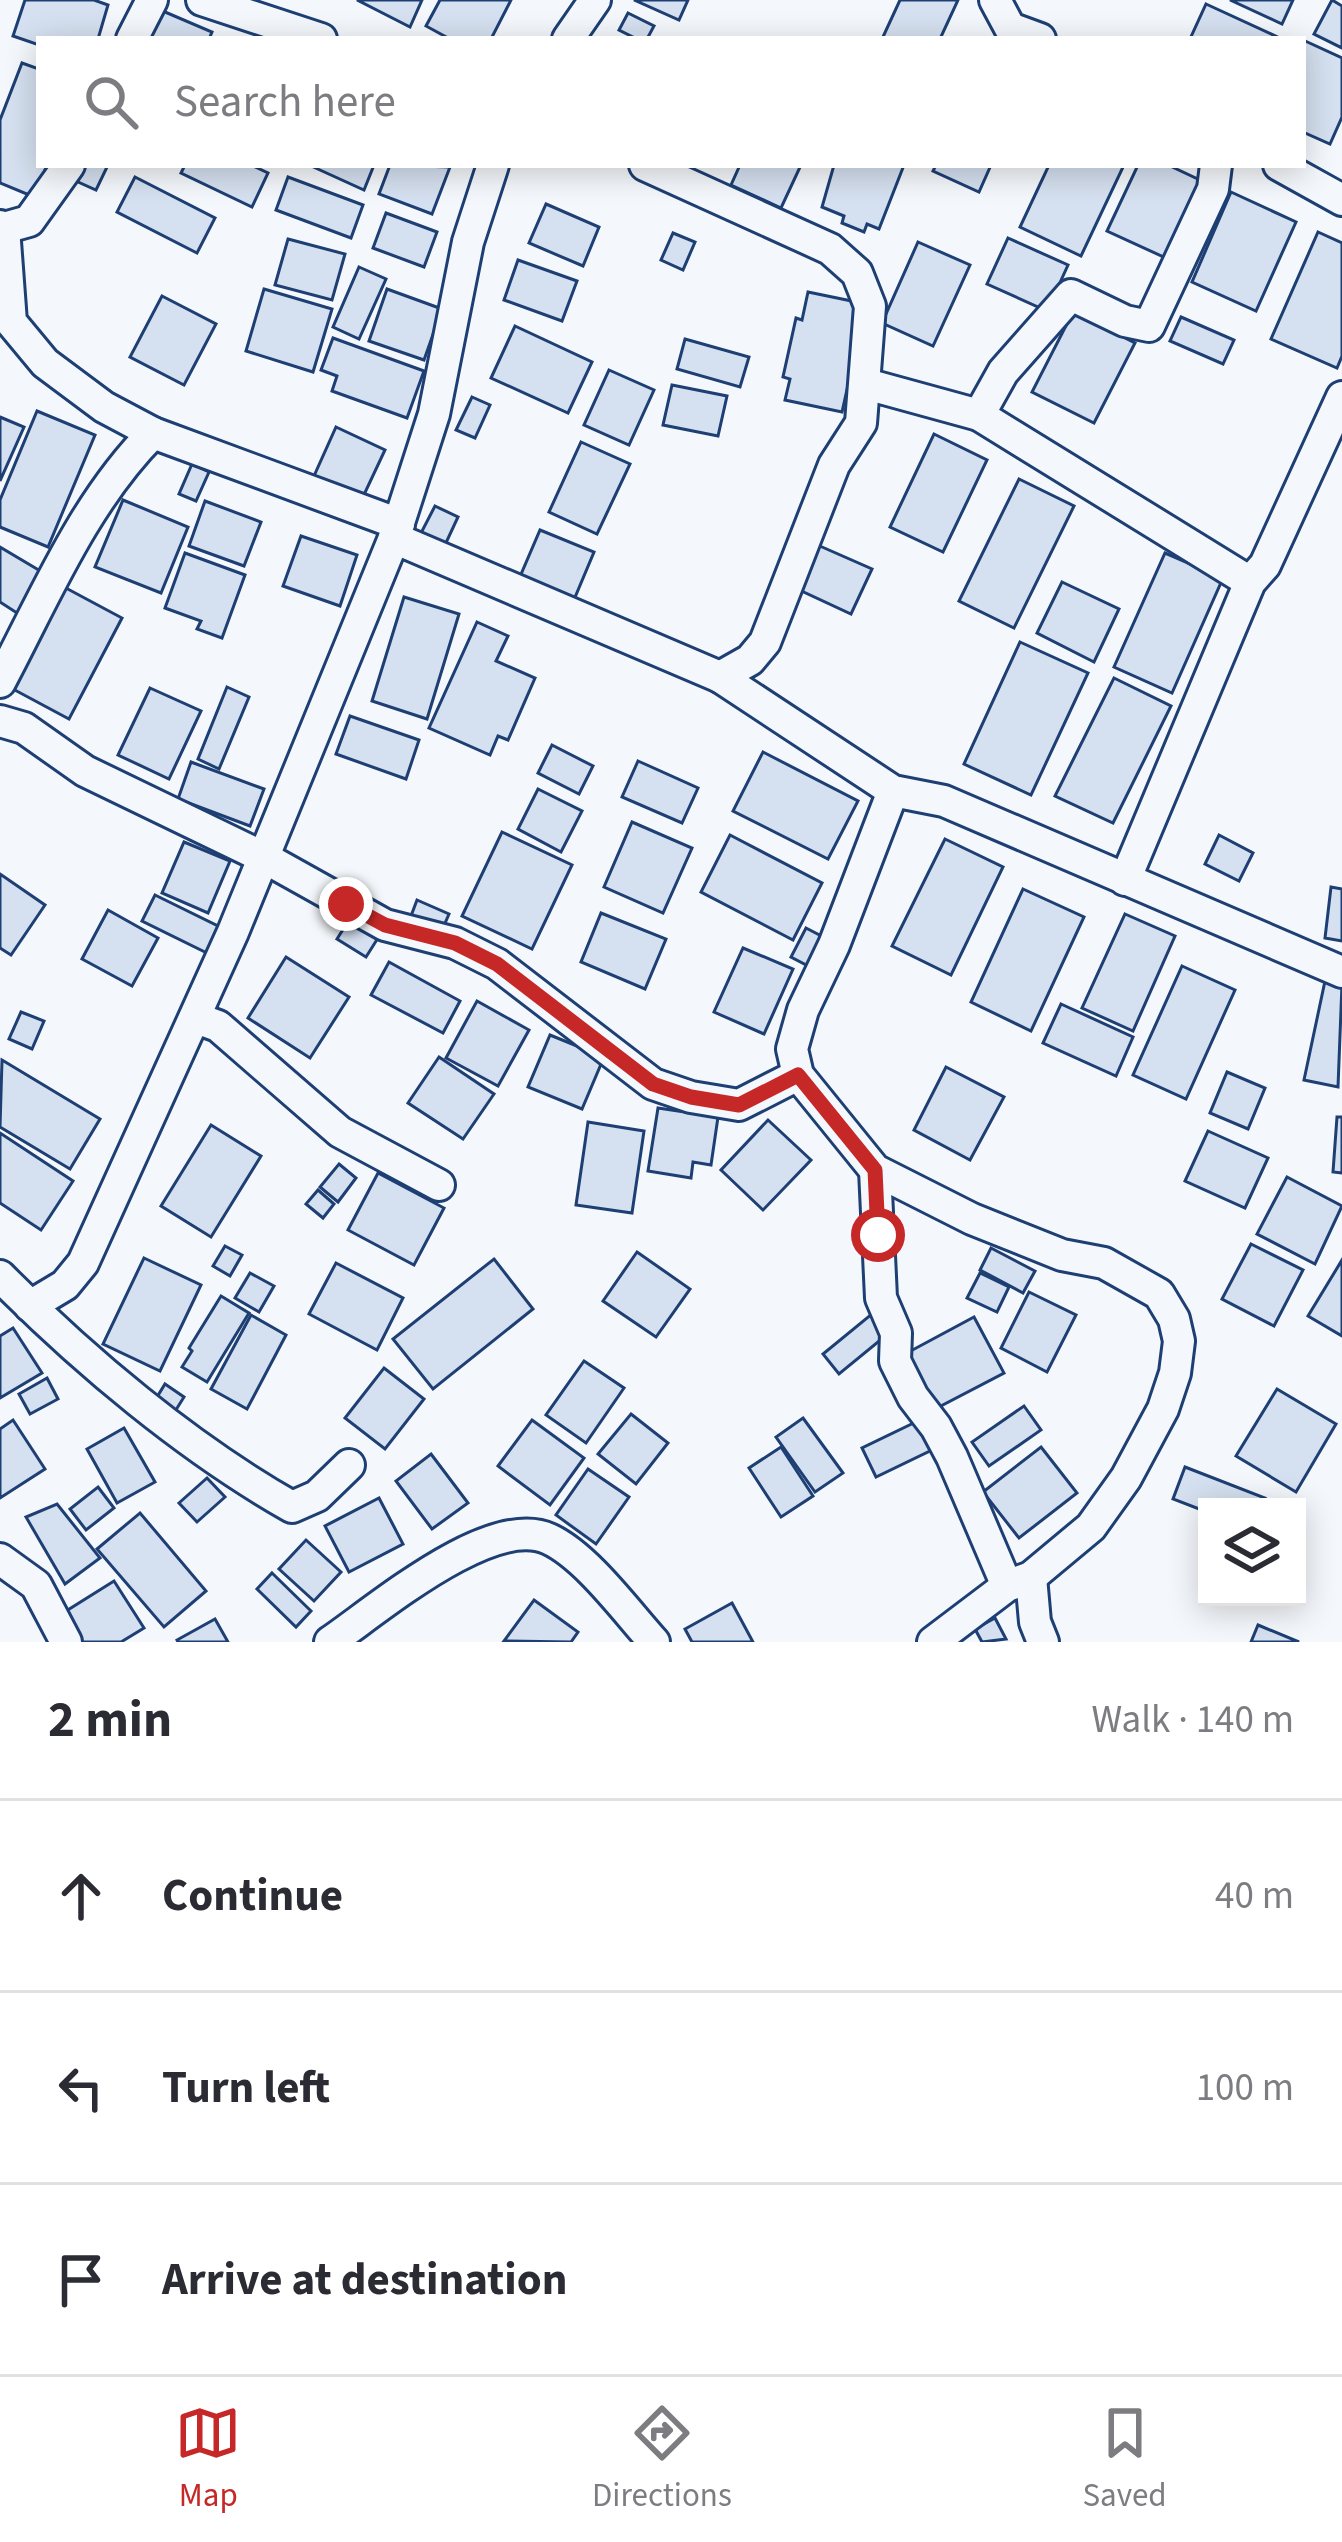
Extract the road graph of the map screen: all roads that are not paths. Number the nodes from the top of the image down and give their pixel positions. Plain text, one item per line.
1 (152, 0) edge
2 (202, 0) edge
3 (595, 0) edge
4 (994, 0) edge
5 (134, 36) edge
6 (312, 36) edge
7 (570, 36) edge
8 (1032, 36) edge
9 (67, 168) edge
10 (492, 168) edge
11 (652, 168) edge
12 (1216, 168) edge
13 (1284, 168) edge
14 (1342, 200) edge
15 (2, 227) edge
16 (866, 384) junction
17 (1342, 397) edge
18 (979, 416) junction
19 (154, 433) junction
20 (396, 531) junction
21 (1250, 582) junction
22 (720, 677) junction
23 (0, 682) edge
24 (0, 721) edge
25 (893, 791) junction
26 (265, 858) junction
27 (1125, 880) junction
28 (1342, 972) edge
29 (196, 1018) junction
30 (798, 1075) junction
31 (875, 1170) junction
32 (439, 1185) dead end
33 (0, 1276) edge
34 (30, 1306) junction
35 (349, 1465) dead end
36 (0, 1558) edge
37 (1019, 1582) junction
38 (66, 1642) edge
39 (330, 1642) edge
40 (654, 1642) edge
41 (933, 1642) edge
42 (1043, 1642) edge

1 - 5 street
2 - 6 street
3 - 7 street
4 - 8 street
9 - 15 street
10 - 20 street
11 - 16 street
12 - 18 street
13 - 14 street
15 - 19 street
16 - 18 street
16 - 22 street
17 - 21 street
18 - 21 street
19 - 20 street
19 - 23 street
20 - 22 street
20 - 26 street
21 - 27 street
22 - 25 street
24 - 26 street
25 - 27 street
25 - 30 street
26 - 29 street
26 - 30 street
27 - 28 street
29 - 32 street
29 - 34 street
30 - 31 street
31 - 37 street
31 - 37 street
33 - 34 street
34 - 35 street
36 - 38 street
37 - 41 street
37 - 42 street
39 - 40 street

